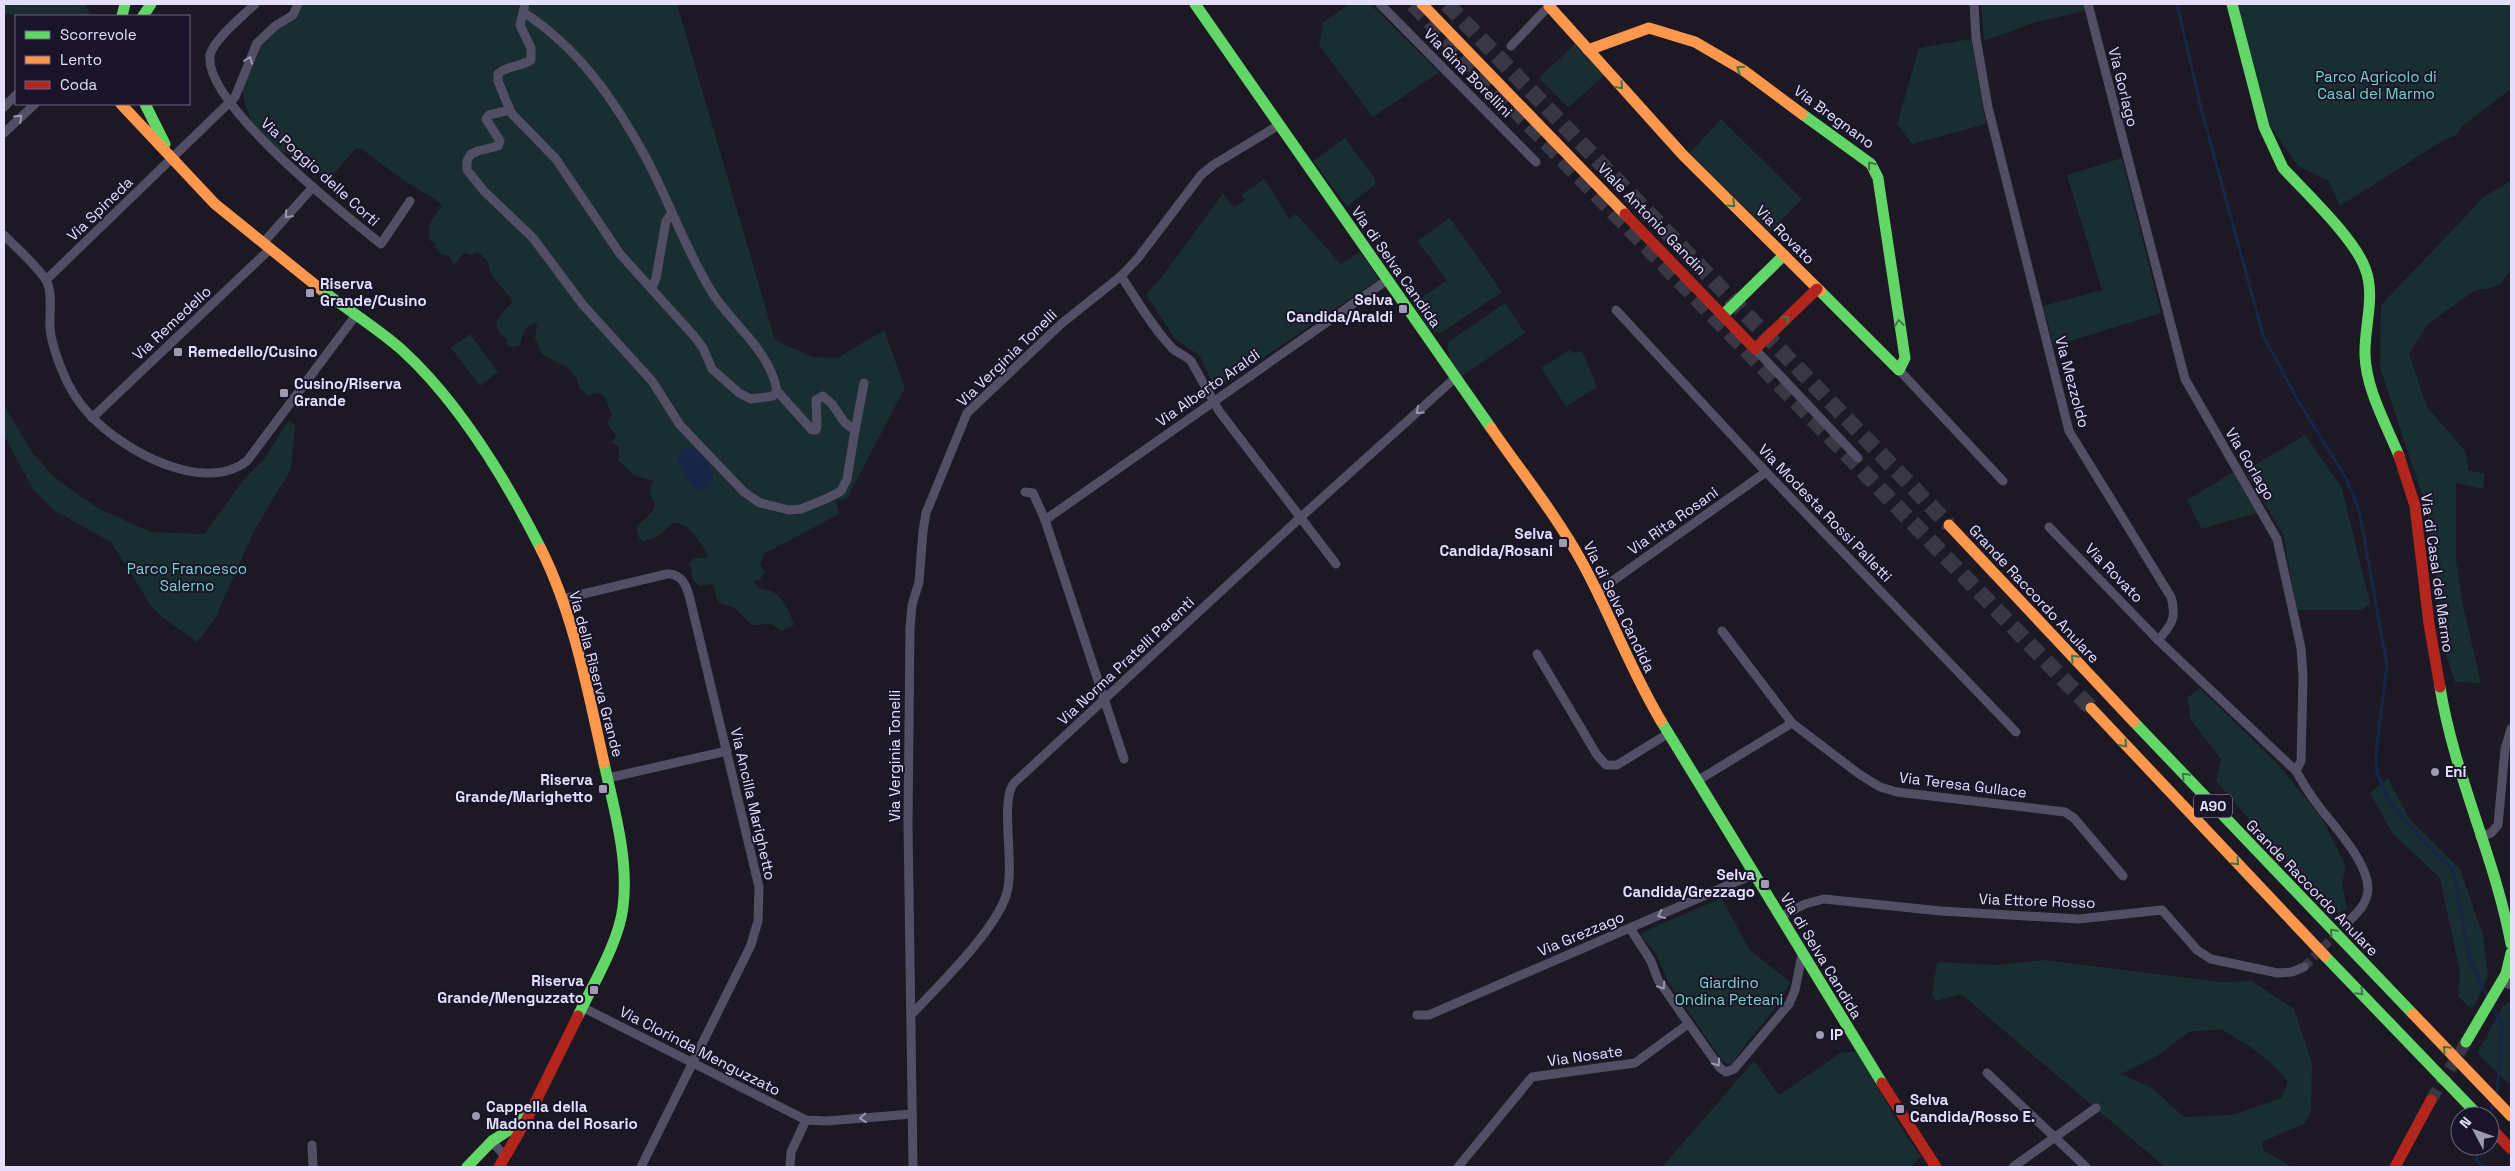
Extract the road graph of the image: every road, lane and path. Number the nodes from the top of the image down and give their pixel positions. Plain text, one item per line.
1 (255, 4) edge
2 (298, 4) edge
3 (1196, 4) edge
4 (1380, 4) edge
5 (1422, 4) edge
6 (1537, 4) edge
7 (1974, 4) edge
8 (2088, 4) edge
9 (2232, 4) edge
10 (1550, 5) edge
11 (524, 8) edge
12 (1511, 46) dead end
13 (1588, 50) junction
14 (218, 82) junction
15 (236, 94) junction
16 (15, 96) edge
17 (227, 102) junction
18 (34, 105) edge
19 (122, 105) edge
20 (145, 106) edge
21 (509, 106) junction
22 (4, 107) edge
23 (1279, 125) junction
24 (4, 133) edge
25 (172, 157) junction
26 (1536, 162) dead end
27 (313, 187) junction
28 (410, 200) dead end
29 (671, 214) junction
30 (4, 235) edge
31 (266, 246) junction
32 (1784, 255) junction
33 (1121, 276) junction
34 (46, 280) junction
35 (1387, 280) junction
36 (652, 288) junction
37 (1817, 289) junction
38 (1616, 310) dead end
39 (356, 315) junction
40 (1723, 315) junction
41 (1755, 349) junction
42 (1899, 370) junction
43 (1455, 378) junction
44 (864, 383) dead end
45 (777, 391) junction
46 (1213, 401) junction
47 (92, 418) junction
48 (855, 431) junction
49 (1858, 458) dead end
50 (1766, 472) junction
51 (2004, 481) dead end
52 (1025, 492) dead end
53 (1301, 517) junction
54 (1045, 520) junction
55 (1949, 526) tunnel mouth
56 (2049, 526) dead end
57 (1336, 564) dead end
58 (1597, 592) junction
59 (562, 599) junction
60 (1722, 631) dead end
61 (2158, 640) junction
62 (1537, 654) dead end
63 (1105, 700) junction
64 (2091, 708) tunnel mouth
65 (1792, 723) junction
66 (2511, 729) edge
67 (2016, 732) dead end
68 (1669, 733) junction
69 (727, 751) junction
70 (1124, 759) dead end
71 (2296, 771) junction
72 (608, 778) junction
73 (1697, 781) junction
74 (2480, 836) junction
75 (1754, 874) junction
76 (2123, 876) dead end
77 (1780, 917) junction
78 (2348, 922) tunnel mouth
79 (1630, 928) junction
80 (2511, 944) edge
81 (2511, 953) edge
82 (1802, 955) junction
83 (2304, 967) tunnel mouth
84 (2504, 985) edge
85 (582, 1007) junction
86 (911, 1015) junction
87 (1418, 1015) dead end
88 (1688, 1024) junction
89 (2466, 1042) tunnel mouth
90 (694, 1062) junction
91 (1987, 1073) dead end
92 (2431, 1100) tunnel mouth
93 (2470, 1106) edge
94 (531, 1107) junction
95 (2096, 1108) dead end
96 (912, 1114) junction
97 (2511, 1116) edge
98 (806, 1120) junction
99 (2500, 1137) edge
100 (2054, 1138) junction
101 (312, 1145) dead end
102 (488, 1145) junction
103 (2511, 1149) edge
104 (505, 1156) junction
105 (313, 1167) edge
106 (467, 1167) edge
107 (499, 1167) edge
108 (641, 1167) edge
109 (790, 1167) edge
110 (913, 1167) edge
111 (1458, 1167) edge
112 (1936, 1167) edge
113 (2013, 1167) edge
114 (2086, 1167) edge
115 (2395, 1167) edge

1 - 14 street, Via Poggio delle Corti
15 -> 2 street
3 - 23 main road, Via di Selva Candida
4 - 26 street, Via Gina Borellini
5 - 40 main road, Viale Antonio Gandin
6 - 10 street
7 - 61 street, Via Mezzoldo
8 - 71 street, Via Gorlago
9 - 74 main road, Via di Casal del Marmo
10 - 12 street
10 - 13 main road, Via Rovato
11 - 21 street
11 - 29 street
13 -> 32 main road, Via Rovato
42 -> 13 main road, Via Bregnano
14 - 15 street
14 - 17 street, Via Poggio delle Corti
15 - 17 street
16 - 22 street
17 - 25 street, Via Spineda
17 - 27 street, Via Poggio delle Corti
24 -> 18 street
19 - 25 main road, Via della Riserva Grande
20 - 25 main road
21 - 36 street
21 - 48 street
23 - 33 street, Via Verginia Tonelli
23 - 35 main road, Via di Selva Candida
25 - 31 main road, Via della Riserva Grande
25 - 34 street, Via Spineda
27 - 28 street, Via Poggio delle Corti
27 -> 31 street, Via Remedello
29 - 36 street
29 - 45 street
30 - 34 street
31 - 39 main road, Via della Riserva Grande
31 - 47 street, Via Remedello
32 - 37 main road, Via Rovato
32 - 40 main road
33 - 46 street
33 - 86 street, Via Verginia Tonelli
34 - 47 street
35 - 43 main road, Via di Selva Candida
35 - 46 street, Via Alberto Araldi
36 - 45 street
41 -> 37 main road
37 - 42 main road, Via Rovato
38 - 50 street, Via Modesta Rossi Palletti
39 - 47 street
39 - 59 main road, Via della Riserva Grande
40 - 41 main road, Viale Antonio Gandin
41 - 49 street, Viale Antonio Gandin
42 - 51 street, Via Rovato
43 -> 53 street, Via Norma Pratelli Parenti
43 - 58 main road, Via di Selva Candida
44 - 48 street
45 - 48 street
46 - 53 street
46 - 54 street, Via Alberto Araldi
50 - 58 street, Via Rita Rosani
50 - 67 street, Via Modesta Rossi Palletti
52 - 54 street
53 - 57 street
53 - 63 street, Via Norma Pratelli Parenti
54 - 63 street
97 -> 55 main road, Grande Raccordo Anulare / A90
56 - 61 street, Via Rovato
58 - 68 main road, Via di Selva Candida
59 - 69 street, Via Ancilla Marighetto
59 - 72 main road, Via della Riserva Grande
60 - 65 street, Via Teresa Gullace
61 - 71 street
62 - 68 street
63 - 70 street
63 - 86 street, Via Norma Pratelli Parenti
64 -> 93 main road, A90
65 - 73 street
65 - 76 street, Via Teresa Gullace
66 - 74 street
68 - 73 main road, Via di Selva Candida
69 - 72 street
69 - 90 street, Via Ancilla Marighetto
71 - 78 street
72 - 85 main road, Via della Riserva Grande
73 - 75 main road, Via di Selva Candida
74 - 80 main road, Via di Casal del Marmo
75 - 77 main road, Via di Selva Candida
75 -> 79 street, Via Grezzago
77 - 82 main road, Via di Selva Candida
77 - 83 street, Via Ettore Rosso
79 - 87 street, Via Grezzago
79 -> 88 street
81 - 84 main road
88 -> 82 street
82 - 112 main road, Via di Selva Candida
84 - 89 main road
85 - 90 street, Via Clorinda Menguzzato
85 - 94 main road, Via della Riserva Grande
86 - 96 street, Via Verginia Tonelli
88 - 111 street, Via Nosate
90 - 98 street, Via Clorinda Menguzzato
90 - 108 street, Via Ancilla Marighetto
91 - 100 street
92 - 115 main road
94 - 102 main road, Via della Riserva Grande
94 - 104 main road, Via della Riserva Grande
95 - 100 street
96 -> 98 street, Via Clorinda Menguzzato
96 - 110 street, Via Verginia Tonelli
98 - 109 street
99 - 103 main road
100 - 113 street
100 - 114 street
101 - 105 street
102 - 104 street
102 - 106 main road, Via della Riserva Grande
104 - 107 main road, Via della Riserva Grande

